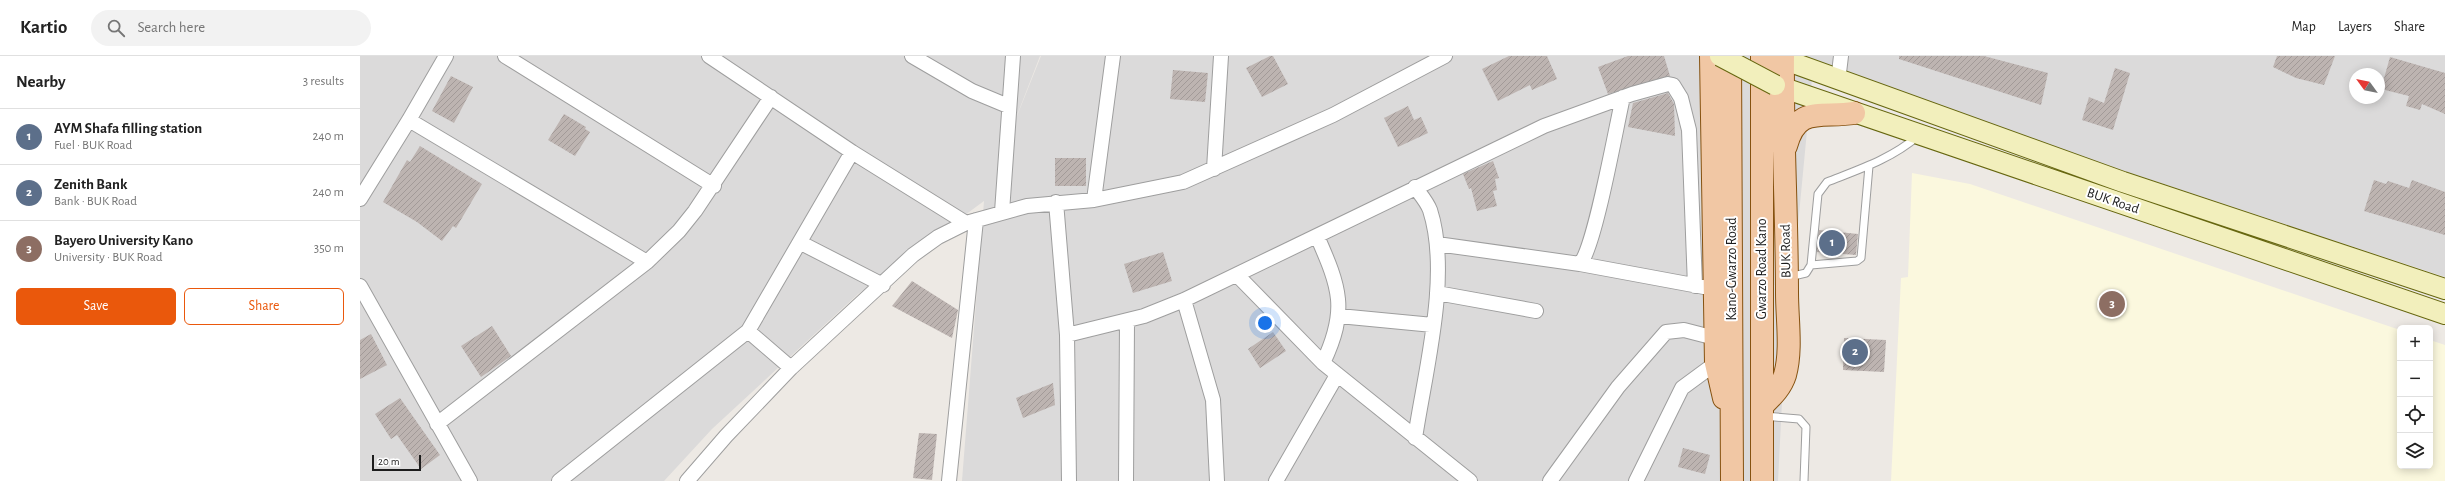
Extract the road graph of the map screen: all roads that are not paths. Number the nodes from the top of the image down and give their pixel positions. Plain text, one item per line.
1 (446, 56) edge
2 (505, 56) edge
3 (709, 56) edge
4 (912, 56) edge
5 (1013, 56) edge
6 (1113, 56) edge
7 (1221, 56) edge
8 (1711, 56) edge
9 (1720, 56) edge
10 (1730, 56) edge
11 (1841, 56) edge
12 (1441, 57) edge
13 (1775, 57) edge
14 (1838, 81) junction
15 (1778, 87) junction
16 (771, 97) junction
17 (1623, 97) junction
18 (1008, 106) junction
19 (1854, 113) junction
20 (409, 120) junction
21 (1919, 135) junction
22 (852, 152) junction
23 (1784, 152) junction
24 (1869, 166) junction
25 (1214, 169) junction
26 (714, 186) junction
27 (1416, 187) junction
28 (360, 199) edge
29 (1094, 200) junction
30 (1056, 202) junction
31 (1002, 212) junction
32 (971, 222) junction
33 (1317, 236) junction
34 (801, 243) junction
35 (1438, 244) junction
36 (647, 262) junction
37 (1580, 264) junction
38 (1811, 265) junction
39 (1237, 275) junction
40 (1787, 278) junction
41 (883, 285) junction
42 (360, 286) edge
43 (1704, 287) junction
44 (2445, 288) edge
45 (1437, 293) junction
46 (1184, 300) junction
47 (1536, 311) dead end
48 (2445, 314) edge
49 (1339, 316) junction
50 (1127, 322) junction
51 (1433, 324) junction
52 (748, 331) junction
53 (1066, 335) junction
54 (1715, 338) junction
55 (1323, 363) junction
56 (1716, 363) junction
57 (791, 368) junction
58 (1337, 375) junction
59 (1762, 411) junction
60 (1733, 416) junction
61 (437, 424) junction
62 (1415, 438) junction
63 (951, 458) junction
64 (470, 481) edge
65 (559, 481) edge
66 (687, 481) edge
67 (949, 481) edge
68 (957, 481) edge
69 (1069, 481) edge
70 (1126, 481) edge
71 (1217, 481) edge
72 (1276, 481) edge
73 (1470, 481) edge
74 (1550, 481) edge
75 (1636, 481) edge
76 (1732, 481) edge
77 (1762, 481) edge
78 (1804, 481) edge

1 - 20 street
2 - 26 street
3 - 16 street
4 - 18 street
5 - 18 street
6 - 29 street
7 - 25 street
8 - 43 main road
9 - 15 main road, bridge
10 - 60 main road, Kano-Gwarzo Road
11 - 14 street
12 - 25 street
13 - 14 main road, BUK Road
13 - 15 main road, BUK Road
13 - 59 main road, Gwarzo Road Kano
14 - 44 main road, BUK Road
15 - 19 main road, BUK Road
15 - 23 main road, BUK Road
16 - 22 street
16 - 26 street
17 - 27 street
17 - 37 street
17 - 43 street
18 - 31 street
19 - 21 main road, BUK Road
19 - 23 main road
20 - 28 street
20 - 36 street
21 - 24 lane
21 - 48 main road, BUK Road
22 - 32 street
22 - 34 street
23 - 40 main road, BUK Road
24 - 38 lane
24 - 38 lane
25 - 29 street
26 - 36 street
27 - 33 street
27 - 35 street
29 - 30 street
30 - 31 street
30 - 53 street
31 - 32 street
32 - 41 street
32 - 63 street
33 - 39 street
33 - 49 street
34 - 41 street
34 - 52 street
35 - 37 street
35 - 45 street
36 - 61 street
37 - 43 street
38 - 40 lane
39 - 46 street
39 - 55 street
40 - 59 main road, BUK Road
41 - 57 street
42 - 61 street
43 - 54 main road
45 - 47 street
45 - 51 street
46 - 50 street
46 - 71 street
49 - 51 street
49 - 55 street
50 - 53 street
50 - 70 street
51 - 62 street
52 - 57 street
52 - 65 street
53 - 69 street
54 - 56 main road
54 - 74 street
55 - 58 street
56 - 60 main road
56 - 75 street
57 - 66 street
58 - 62 street
58 - 72 street
59 - 77 main road, Gwarzo Road Kano
59 - 78 lane
60 - 76 main road, Kano-Gwarzo Road
61 - 64 street
62 - 73 street
63 - 67 street
63 - 68 street

